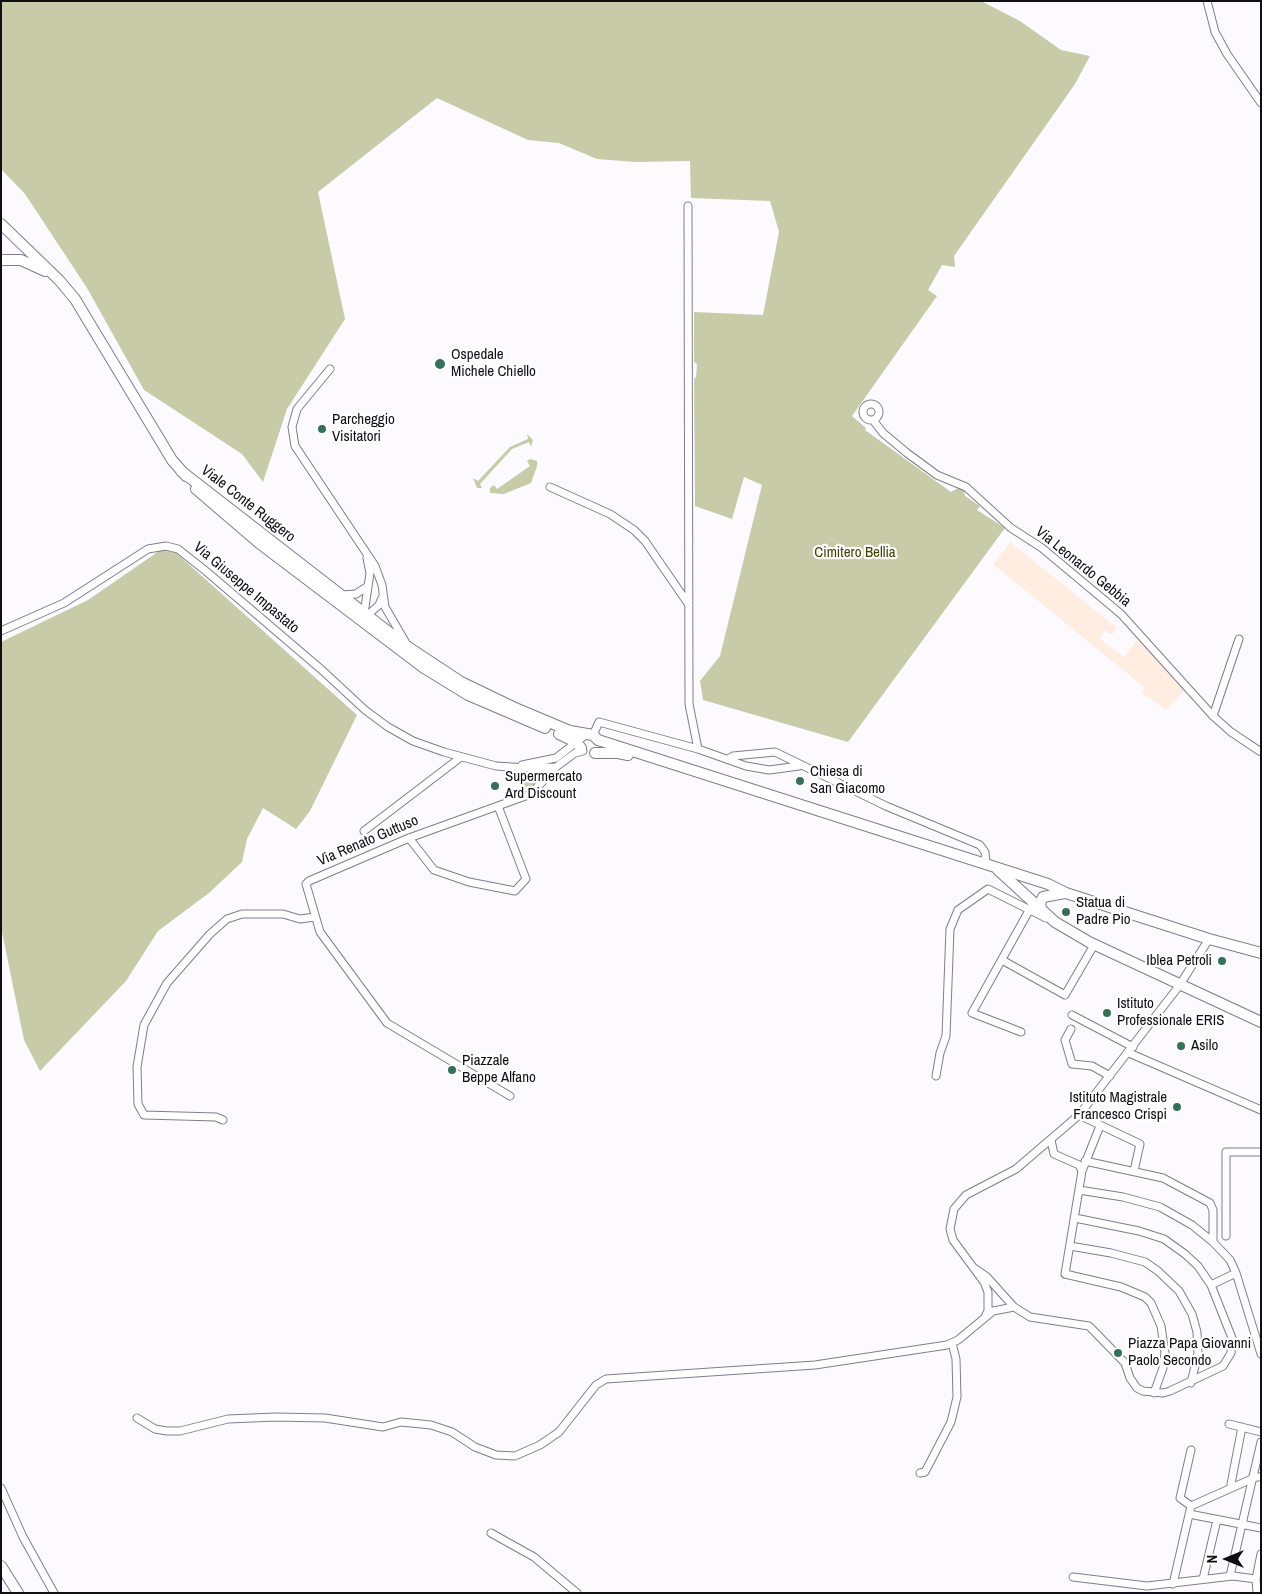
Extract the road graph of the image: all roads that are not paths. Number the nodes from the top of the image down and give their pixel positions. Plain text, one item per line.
1 (1207, 1) edge
2 (1261, 103) edge
3 (688, 206) dead end
4 (1, 224) edge
5 (1, 260) edge
6 (59, 280) junction
7 (330, 369) dead end
8 (874, 420) dead end
9 (181, 471) junction
10 (550, 487) dead end
11 (266, 548) junction
12 (364, 551) junction
13 (368, 585) junction
14 (339, 595) junction
15 (383, 595) junction
16 (689, 606) junction
17 (364, 614) junction
18 (1, 631) edge
19 (1239, 639) dead end
20 (408, 647) junction
21 (419, 665) junction
22 (1213, 716) junction
23 (586, 741) junction
24 (698, 749) junction
25 (1261, 752) edge
26 (461, 757) junction
27 (728, 759) junction
28 (676, 764) junction
29 (799, 766) junction
30 (509, 767) junction
31 (556, 767) junction
32 (498, 806) junction
33 (364, 831) dead end
34 (409, 838) junction
35 (989, 865) junction
36 (1066, 893) junction
37 (1035, 907) junction
38 (315, 917) junction
39 (1208, 939) junction
40 (1094, 945) junction
41 (1261, 953) edge
42 (1002, 960) junction
43 (1179, 986) junction
44 (1072, 1015) dead end
45 (1261, 1022) edge
46 (1071, 1030) dead end
47 (1021, 1032) dead end
48 (1131, 1050) junction
49 (936, 1076) dead end
50 (1110, 1076) junction
51 (510, 1096) dead end
52 (1261, 1110) edge
53 (1078, 1115) junction
54 (223, 1120) dead end
55 (1100, 1126) junction
56 (1051, 1140) junction
57 (1261, 1152) edge
58 (1085, 1161) junction
59 (1082, 1171) junction
60 (1134, 1171) junction
61 (1079, 1190) junction
62 (1075, 1218) junction
63 (1226, 1236) dead end
64 (1213, 1242) junction
65 (1070, 1246) junction
66 (974, 1268) junction
67 (1236, 1273) junction
68 (1211, 1285) junction
69 (1014, 1307) junction
70 (984, 1317) junction
71 (952, 1343) junction
72 (1261, 1354) edge
73 (1191, 1383) junction
74 (1154, 1393) junction
75 (137, 1418) dead end
76 (1229, 1424) dead end
77 (1242, 1427) junction
78 (1261, 1432) edge
79 (1261, 1442) edge
80 (1191, 1450) dead end
81 (920, 1473) dead end
82 (1261, 1477) edge
83 (1252, 1480) junction
84 (1231, 1484) dead end
85 (1, 1488) edge
86 (1191, 1506) junction
87 (1189, 1514) junction
88 (1217, 1520) junction
89 (1241, 1525) junction
90 (1261, 1528) edge
91 (491, 1533) dead end
92 (1261, 1554) edge
93 (1, 1566) edge
94 (1230, 1576) junction
95 (1073, 1577) dead end
96 (1203, 1579) junction
97 (1256, 1579) junction
98 (1173, 1584) junction
99 (18, 1593) edge
100 (54, 1593) edge
101 (577, 1593) edge
102 (1257, 1593) edge

1 - 2 street
3 - 16 street
4 - 6 main road
5 - 6 main road
6 - 9 main road
7 - 12 street
8 - 22 street, Via Leonardo Gebbia
9 - 11 main road, Viale Conte Ruggero
9 - 14 main road, Viale Conte Ruggero
10 - 16 street
11 - 17 street
11 - 21 main road, Viale Conte Ruggero
12 - 13 street
12 - 15 street
13 - 14 street
13 - 17 street
14 - 17 main road, Viale Conte Ruggero
15 - 17 street
15 - 20 street
16 - 24 street
17 - 20 main road, Viale Conte Ruggero
17 - 21 street
18 - 26 street, Via Giuseppe Impastato
19 - 22 street
20 - 23 main road, Viale Conte Ruggero
21 - 23 main road, Viale Conte Ruggero
22 - 25 street, Via Leonardo Gebbia
23 - 24 street
23 - 28 main road
23 - 28 main road
23 - 30 street
23 - 31 street, Via Renato Guttuso
24 - 27 street
26 - 30 street, Via Giuseppe Impastato
26 - 33 street
27 - 29 street
27 - 29 street
28 - 35 main road
29 - 35 street
30 - 31 street
31 - 32 street, Via Renato Guttuso
32 - 34 street, Via Renato Guttuso
32 - 34 street
34 - 38 street, Via Renato Guttuso
35 - 36 main road
35 - 37 main road
36 - 37 main road
36 - 39 main road
37 - 40 main road
37 - 42 street
37 - 49 street
38 - 51 street, Via Renato Guttuso
38 - 54 street
39 - 41 main road
39 - 43 street
40 - 42 street
40 - 43 main road
42 - 47 street
43 - 45 main road
43 - 48 street
44 - 48 street
46 - 50 street
48 - 50 street
48 - 52 street
50 - 53 street
53 - 55 street
53 - 56 street
55 - 58 street
55 - 60 street
56 - 59 street
56 - 66 street
57 - 63 street
58 - 59 street
58 - 60 street
59 - 61 street
60 - 64 street
61 - 62 street
61 - 64 street
62 - 65 street
62 - 68 street
64 - 67 street
65 - 73 street
65 - 74 street
66 - 69 street
66 - 70 street
67 - 68 street
67 - 72 street
68 - 73 street
69 - 70 street
69 - 74 street
70 - 71 street
71 - 75 street
71 - 81 street
73 - 74 street
76 - 77 street
77 - 78 street
77 - 84 street
79 - 83 street
80 - 86 street
82 - 83 street
83 - 86 street
83 - 89 street
85 - 100 street
86 - 87 street
87 - 88 street
87 - 98 street
88 - 89 street
88 - 96 street
89 - 90 street
89 - 94 street
91 - 101 street
92 - 97 street
93 - 99 main road
94 - 96 street
94 - 97 street
95 - 98 street
96 - 98 street
97 - 102 street

